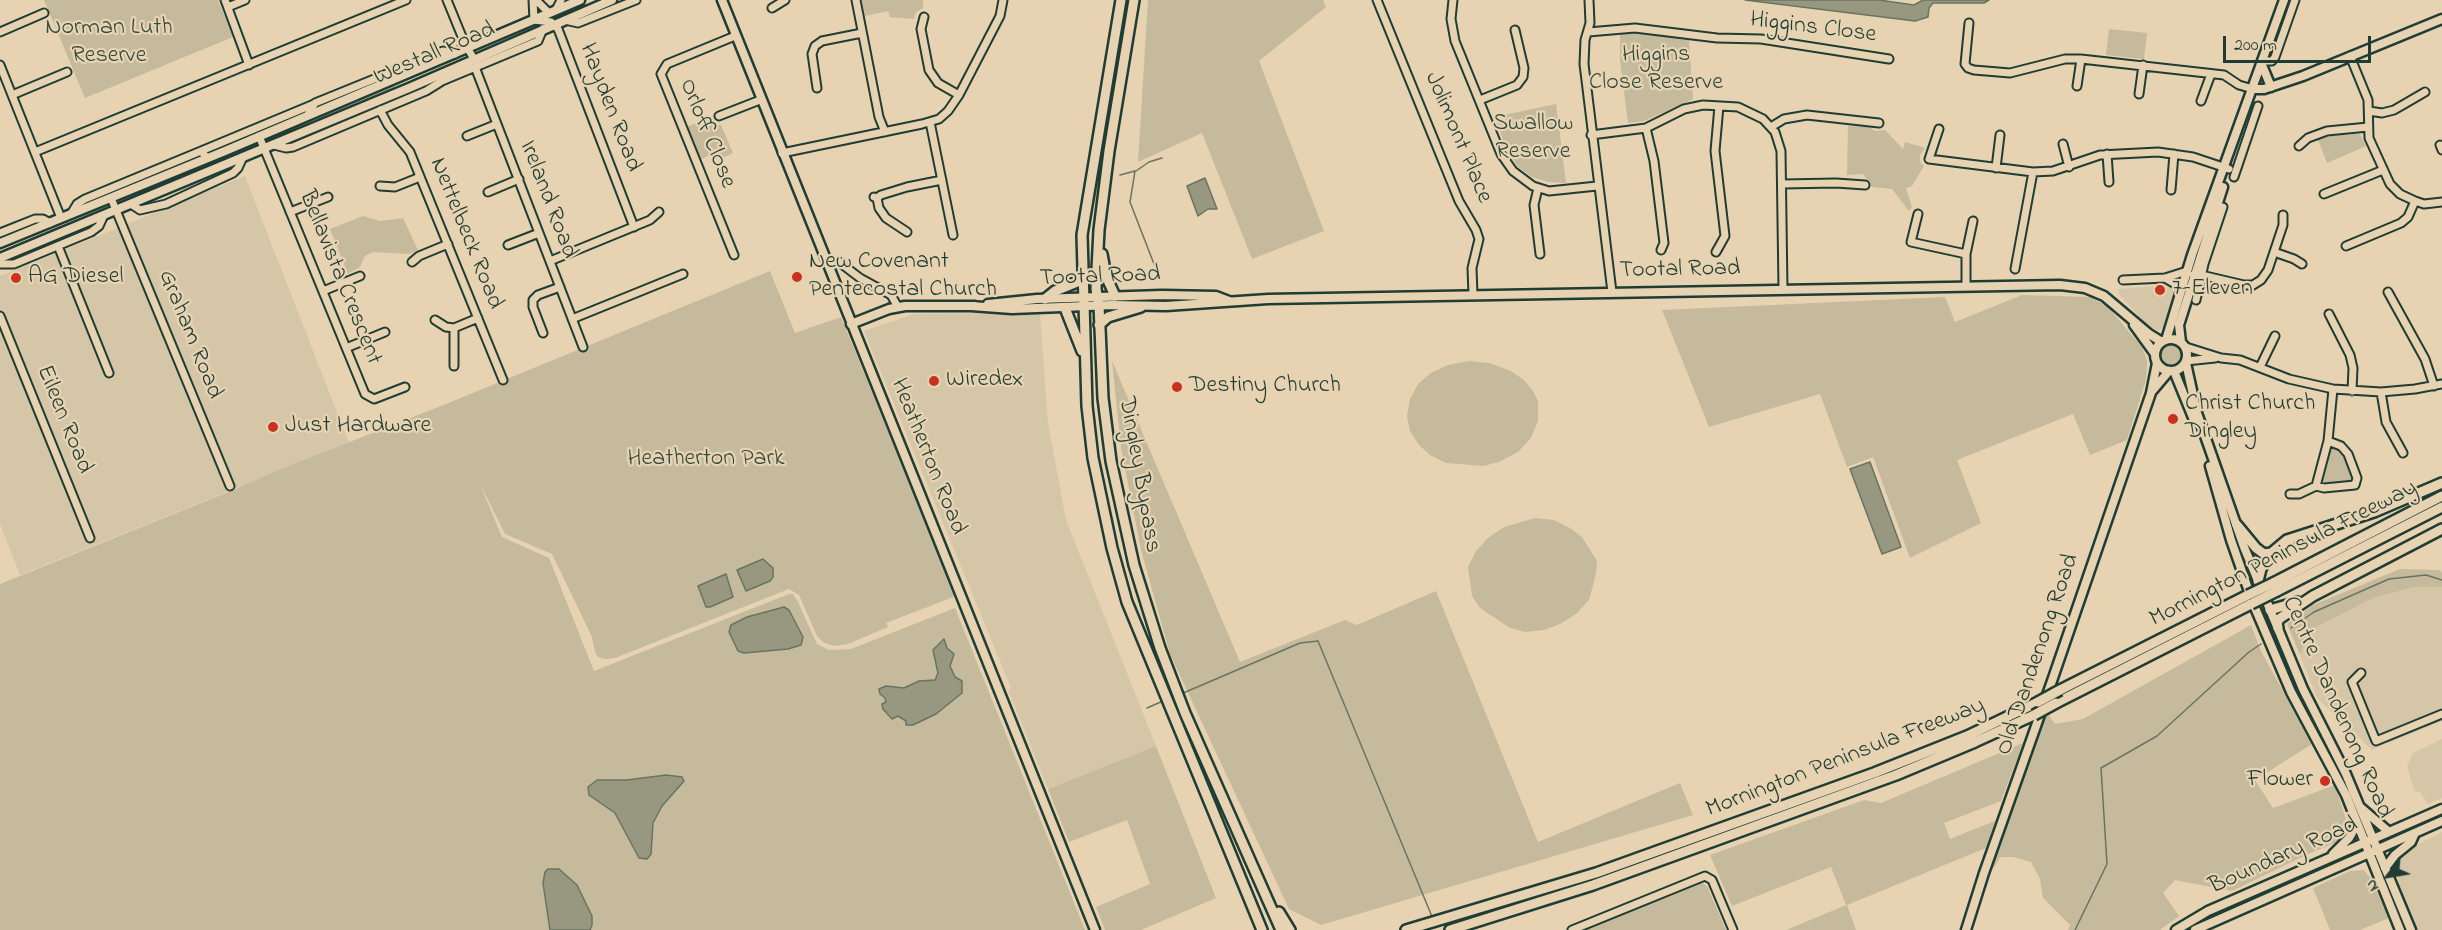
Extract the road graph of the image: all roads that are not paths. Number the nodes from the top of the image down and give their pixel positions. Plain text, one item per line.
1 (245, 0) edge
2 (406, 0) edge
3 (447, 0) edge
4 (535, 0) edge
5 (561, 0) edge
6 (580, 0) edge
7 (612, 0) edge
8 (636, 0) edge
9 (722, 0) edge
10 (785, 0) edge
11 (856, 0) edge
12 (1003, 0) edge
13 (1121, 0) edge
14 (1134, 0) edge
15 (1377, 0) edge
16 (1453, 0) edge
17 (1589, 0) edge
18 (2284, 0) edge
19 (2295, 0) edge
20 (227, 4) edge
21 (772, 8) dead end
22 (553, 12) junction
23 (44, 13) dead end
24 (924, 17) dead end
25 (2442, 19) edge
26 (534, 20) junction
27 (565, 20) junction
28 (1969, 22) dead end
29 (555, 24) junction
30 (1515, 30) dead end
31 (0, 32) edge
32 (1588, 32) junction
33 (862, 33) junction
34 (735, 36) junction
35 (467, 49) junction
36 (455, 54) junction
37 (2350, 56) junction
38 (1889, 59) dead end
39 (2081, 59) junction
40 (2263, 62) junction
41 (475, 63) junction
42 (249, 64) junction
43 (0, 65) edge
44 (2143, 65) junction
45 (68, 72) dead end
46 (2214, 74) junction
47 (2302, 76) junction
48 (2077, 86) dead end
49 (2271, 87) junction
50 (817, 88) dead end
51 (2252, 92) junction
52 (2425, 92) dead end
53 (2139, 94) dead end
54 (12, 95) junction
55 (959, 95) junction
56 (760, 99) junction
57 (1480, 100) junction
58 (2201, 101) dead end
59 (315, 103) junction
60 (1719, 106) junction
61 (2258, 106) dead end
62 (380, 110) junction
63 (2369, 111) junction
64 (343, 115) junction
65 (307, 116) junction
66 (719, 116) dead end
67 (360, 118) junction
68 (930, 122) junction
69 (2247, 122) junction
70 (1879, 123) dead end
71 (497, 124) junction
72 (1771, 127) junction
73 (2368, 127) junction
74 (1646, 128) junction
75 (1939, 129) dead end
76 (882, 133) junction
77 (1591, 135) junction
78 (2000, 135) dead end
79 (259, 136) junction
80 (467, 136) dead end
81 (274, 144) junction
82 (2063, 144) dead end
83 (2299, 146) dead end
84 (264, 148) junction
85 (225, 151) junction
86 (35, 152) junction
87 (782, 153) junction
88 (2174, 153) junction
89 (204, 154) junction
90 (2107, 154) junction
91 (243, 157) junction
92 (230, 163) junction
93 (2069, 167) junction
94 (1996, 168) junction
95 (2383, 170) junction
96 (2229, 171) junction
97 (2033, 172) junction
98 (420, 177) junction
99 (519, 179) junction
100 (942, 180) junction
101 (2109, 182) dead end
102 (1782, 184) junction
103 (1865, 185) dead end
104 (380, 186) dead end
105 (1598, 186) junction
106 (1538, 188) junction
107 (2171, 190) dead end
108 (488, 192) dead end
109 (2324, 194) dead end
110 (328, 197) dead end
111 (111, 198) junction
112 (2415, 201) junction
113 (2442, 202) edge
114 (131, 204) junction
115 (2223, 207) dead end
116 (116, 210) junction
117 (290, 212) junction
118 (660, 212) dead end
119 (71, 214) junction
120 (1917, 214) dead end
121 (2283, 215) dead end
122 (61, 219) junction
123 (103, 219) junction
124 (46, 221) junction
125 (1973, 221) dead end
126 (634, 227) junction
127 (1099, 231) junction
128 (539, 232) junction
129 (907, 232) dead end
130 (0, 233) edge
131 (953, 235) dead end
132 (0, 243) edge
133 (448, 244) junction
134 (508, 245) dead end
135 (58, 246) junction
136 (2346, 246) dead end
137 (1661, 250) dead end
138 (1716, 252) dead end
139 (2274, 252) junction
140 (1540, 254) dead end
141 (1966, 254) junction
142 (735, 255) dead end
143 (0, 258) edge
144 (550, 261) junction
145 (412, 262) dead end
146 (839, 262) dead end
147 (0, 264) edge
148 (2302, 264) dead end
149 (2015, 269) dead end
150 (683, 274) dead end
151 (2194, 274) junction
152 (360, 276) dead end
153 (2165, 278) junction
154 (1082, 280) junction
155 (2123, 280) dead end
156 (1966, 286) junction
157 (2185, 286) junction
158 (560, 287) junction
159 (1784, 289) junction
160 (323, 291) junction
161 (1612, 292) junction
162 (2388, 292) dead end
163 (1473, 295) junction
164 (1116, 296) junction
165 (1045, 299) junction
166 (2196, 300) dead end
167 (1098, 301) junction
168 (1230, 301) junction
169 (1083, 302) junction
170 (971, 306) junction
171 (1141, 306) junction
172 (898, 307) junction
173 (1065, 308) junction
174 (2124, 312) junction
175 (2329, 314) dead end
176 (0, 316) edge
177 (478, 318) junction
178 (572, 319) junction
179 (435, 320) dead end
180 (852, 324) junction
181 (1099, 325) junction
182 (454, 328) junction
183 (384, 332) dead end
184 (543, 333) dead end
185 (2275, 336) dead end
186 (2164, 341) junction
187 (2183, 345) junction
188 (583, 347) dead end
189 (346, 348) junction
190 (2156, 358) junction
191 (2221, 358) junction
192 (1085, 359) junction
193 (2186, 362) junction
194 (454, 366) dead end
195 (2260, 367) junction
196 (2171, 371) junction
197 (109, 373) dead end
198 (504, 380) dead end
199 (2442, 384) edge
200 (2434, 386) junction
201 (405, 387) dead end
202 (2333, 389) junction
203 (2352, 391) junction
204 (2381, 392) junction
205 (2151, 393) junction
206 (2328, 441) junction
207 (2403, 453) dead end
208 (2442, 483) edge
209 (230, 486) dead end
210 (2316, 486) junction
211 (2290, 494) dead end
212 (2442, 496) edge
213 (2442, 507) edge
214 (2237, 525) junction
215 (2442, 529) edge
216 (90, 538) dead end
217 (2271, 553) junction
218 (2258, 581) junction
219 (2275, 587) junction
220 (2313, 596) junction
221 (2251, 601) junction
222 (2270, 610) junction
223 (2278, 628) junction
224 (2361, 672) dead end
225 (2442, 714) edge
226 (2360, 807) junction
227 (2442, 809) edge
228 (2442, 821) edge
229 (2360, 824) junction
230 (2389, 832) junction
231 (2415, 833) junction
232 (2369, 841) junction
233 (2373, 851) junction
234 (2332, 857) junction
235 (2385, 868) junction
236 (1261, 882) junction
237 (1095, 930) edge
238 (1262, 930) edge
239 (1281, 930) edge
240 (1290, 930) edge
241 (1406, 930) edge
242 (1450, 930) edge
243 (1572, 930) edge
244 (1733, 930) edge
245 (1966, 930) edge
246 (2176, 930) edge
247 (2195, 930) edge
248 (2400, 930) edge
249 (2411, 930) edge

1 - 20 street
2 - 42 street
3 - 35 street, Ireland Road
4 - 22 street
4 - 26 street
5 - 22 street
6 - 22 main road, Westall Road
7 - 27 main road, Westall Road
8 - 27 street, Westall Road
9 - 34 main road, Heatherton Road
10 - 21 street
11 - 33 street
12 - 55 street
13 - 154 highway, Dingley Bypass
14 - 127 highway, Dingley Bypass
15 - 163 street, Jolimont Place
16 - 57 street
17 - 32 street
18 - 40 main road
19 - 40 street
20 - 42 street
22 - 26 main road, Westall Road
23 - 31 street
24 - 55 street
25 - 37 main road
26 - 29 street, Hayden Road
26 - 35 main road, Westall Road
27 - 29 main road, Westall Road
28 - 39 street
29 - 41 main road, Westall Road
29 - 126 street, Hayden Road
30 - 57 street
32 - 38 street, Higgins Close
32 - 77 street
33 - 50 street
33 - 76 street
34 - 56 main road, Heatherton Road
34 - 142 street, Orloff Close
35 - 36 main road, Westall Road
35 - 41 street, Ireland Road
36 - 59 street, Westall Road
36 - 65 main road, Westall Road
37 - 47 main road
37 - 63 street
39 - 44 street
39 - 48 street
40 - 49 main road
40 - 51 main road
41 - 62 street, Westall Road
41 - 64 main road, Westall Road
41 - 71 street, Ireland Road
42 - 86 street
43 - 54 street
44 - 46 street
44 - 53 street
45 - 54 street
46 - 51 street
46 - 58 street
47 - 49 main road
47 - 51 main road
49 - 51 main road
51 - 69 main road
52 - 63 street
54 - 86 street
55 - 68 street
56 - 66 street
56 - 87 main road, Heatherton Road
57 - 106 street
59 - 65 street
59 - 89 street, Westall Road
60 - 72 street
60 - 74 street
60 - 138 street
61 - 69 street
62 - 67 street, Westall Road
62 - 98 street, Nettelbeck Road
63 - 73 street
64 - 67 street, Westall Road
64 - 81 main road, Westall Road
65 - 79 main road, Westall Road
67 - 81 street, Westall Road
68 - 76 street
68 - 100 street
69 - 96 main road
70 - 72 street
71 - 80 street
71 - 99 street, Ireland Road
72 - 102 street
73 - 83 street
73 - 95 street
74 - 77 street
74 - 137 street
75 - 94 street
76 - 87 street
77 - 105 street
78 - 94 street
79 - 84 street, Bellavista Crescent
79 - 85 main road, Westall Road
81 - 84 main road, Westall Road
82 - 93 street
84 - 91 main road, Westall Road
84 - 117 street, Bellavista Crescent
85 - 89 main road, Westall Road
85 - 92 main road
86 - 122 street
87 - 180 main road, Heatherton Road
88 - 90 street
88 - 96 street
88 - 107 street
89 - 111 main road, Westall Road
89 - 119 street, Westall Road
90 - 93 street
90 - 101 street
91 - 92 main road, Westall Road
91 - 114 street, Westall Road
92 - 114 main road, Westall Road
93 - 97 street
94 - 97 street
95 - 109 street
95 - 112 street
96 - 151 main road
97 - 149 street
98 - 104 street
98 - 133 street, Nettelbeck Road
99 - 108 street
99 - 128 street, Ireland Road
100 - 129 street
100 - 131 street
102 - 103 street
102 - 159 street
105 - 106 street
105 - 161 street
106 - 140 street
110 - 117 street
111 - 116 street, Graham Road
111 - 119 main road, Westall Road
112 - 113 street
112 - 136 street
114 - 116 main road, Westall Road
115 - 151 street
116 - 123 main road, Westall Road
116 - 209 street, Graham Road
117 - 160 street, Bellavista Crescent
118 - 126 street
119 - 122 main road, Westall Road
120 - 141 street
121 - 139 street
122 - 124 main road, Westall Road
123 - 135 street, Westall Road
123 - 143 main road, Westall Road
124 - 130 street, Westall Road
124 - 132 main road, Westall Road
125 - 141 street
126 - 144 street
127 - 164 highway
127 - 167 highway, Dingley Bypass
128 - 134 street
128 - 144 street, Ireland Road
133 - 145 street
133 - 177 street, Nettelbeck Road
135 - 147 street, Westall Road
135 - 197 street
139 - 148 street
139 - 151 street
141 - 156 street
144 - 158 street, Ireland Road
146 - 172 street
150 - 178 street
151 - 153 street
151 - 157 main road
151 - 166 street
152 - 160 street
153 - 155 street
153 - 157 street
154 - 165 highway
154 - 169 highway, Dingley Bypass
156 - 159 main road, Tootal Road
156 - 174 main road, Tootal Road
157 - 186 main road
157 - 187 main road
158 - 178 street, Ireland Road
158 - 184 street
159 - 161 main road, Tootal Road
160 - 189 street, Bellavista Crescent
161 - 163 main road, Tootal Road
162 - 200 street
163 - 168 main road, Tootal Road
164 - 167 main road, Tootal Road
164 - 168 main road, Tootal Road
165 - 169 main road, Tootal Road
165 - 170 main road, Tootal Road
167 - 169 main road, Tootal Road
167 - 171 main road, Tootal Road
167 - 181 highway, Dingley Bypass
168 - 171 main road, Tootal Road
169 - 173 main road, Tootal Road
169 - 192 highway, Dingley Bypass
170 - 172 main road, Tootal Road
170 - 173 main road, Tootal Road
171 - 181 highway
172 - 180 main road, Tootal Road
173 - 192 highway
174 - 186 main road, Tootal Road
174 - 190 main road, Tootal Road
175 - 203 street
176 - 216 street, Eileen Road
177 - 182 street
177 - 198 street, Nettelbeck Road
178 - 188 street, Ireland Road
179 - 182 street
180 - 237 main road, Heatherton Road
181 - 236 highway, Dingley Bypass
182 - 194 street
183 - 189 street
185 - 195 street
186 - 187 main road
186 - 190 main road
187 - 191 street
187 - 193 main road
189 - 201 street, Bellavista Crescent
190 - 196 main road
190 - 205 main road, Old Dandenong Road
191 - 193 street
191 - 195 street
192 - 238 highway, Dingley Bypass
193 - 196 main road
193 - 214 main road, Centre Dandenong Road
195 - 202 street
196 - 205 main road, Old Dandenong Road
196 - 221 main road, Centre Dandenong Road
199 - 200 street
200 - 204 street
202 - 203 street
202 - 206 street
203 - 204 street
204 - 207 street
205 - 245 main road, Old Dandenong Road
206 - 210 street
206 - 210 street
208 - 217 highway
210 - 211 street
212 - 219 highway, Mornington Peninsula Freeway
213 - 219 highway, Mornington Peninsula Freeway
214 - 217 highway
214 - 218 main road, Centre Dandenong Road
215 - 220 highway
217 - 218 highway
218 - 221 main road
218 - 222 main road, Centre Dandenong Road
219 - 221 highway, Mornington Peninsula Freeway, bridge
220 - 222 highway
220 - 223 highway
221 - 222 main road
221 - 229 main road, Centre Dandenong Road
221 - 241 highway, Mornington Peninsula Freeway, bridge
221 - 242 highway, Mornington Peninsula Freeway, bridge
222 - 223 main road, Centre Dandenong Road
223 - 226 main road, Centre Dandenong Road
224 - 225 street
226 - 229 main road, Centre Dandenong Road
226 - 230 main road
227 - 230 main road, Boundary Road
228 - 231 main road, Boundary Road
229 - 232 main road, Centre Dandenong Road
229 - 234 main road
230 - 232 main road, Boundary Road
231 - 233 main road, Boundary Road
231 - 235 main road
232 - 233 main road, Centre Dandenong Road
232 - 234 main road, Boundary Road
233 - 235 main road, Centre Dandenong Road
233 - 247 main road, Boundary Road
233 - 248 main road, Centre Dandenong Road
234 - 246 main road, Boundary Road
235 - 249 main road, Centre Dandenong Road
236 - 239 highway, Dingley Bypass
236 - 240 highway
243 - 244 street

